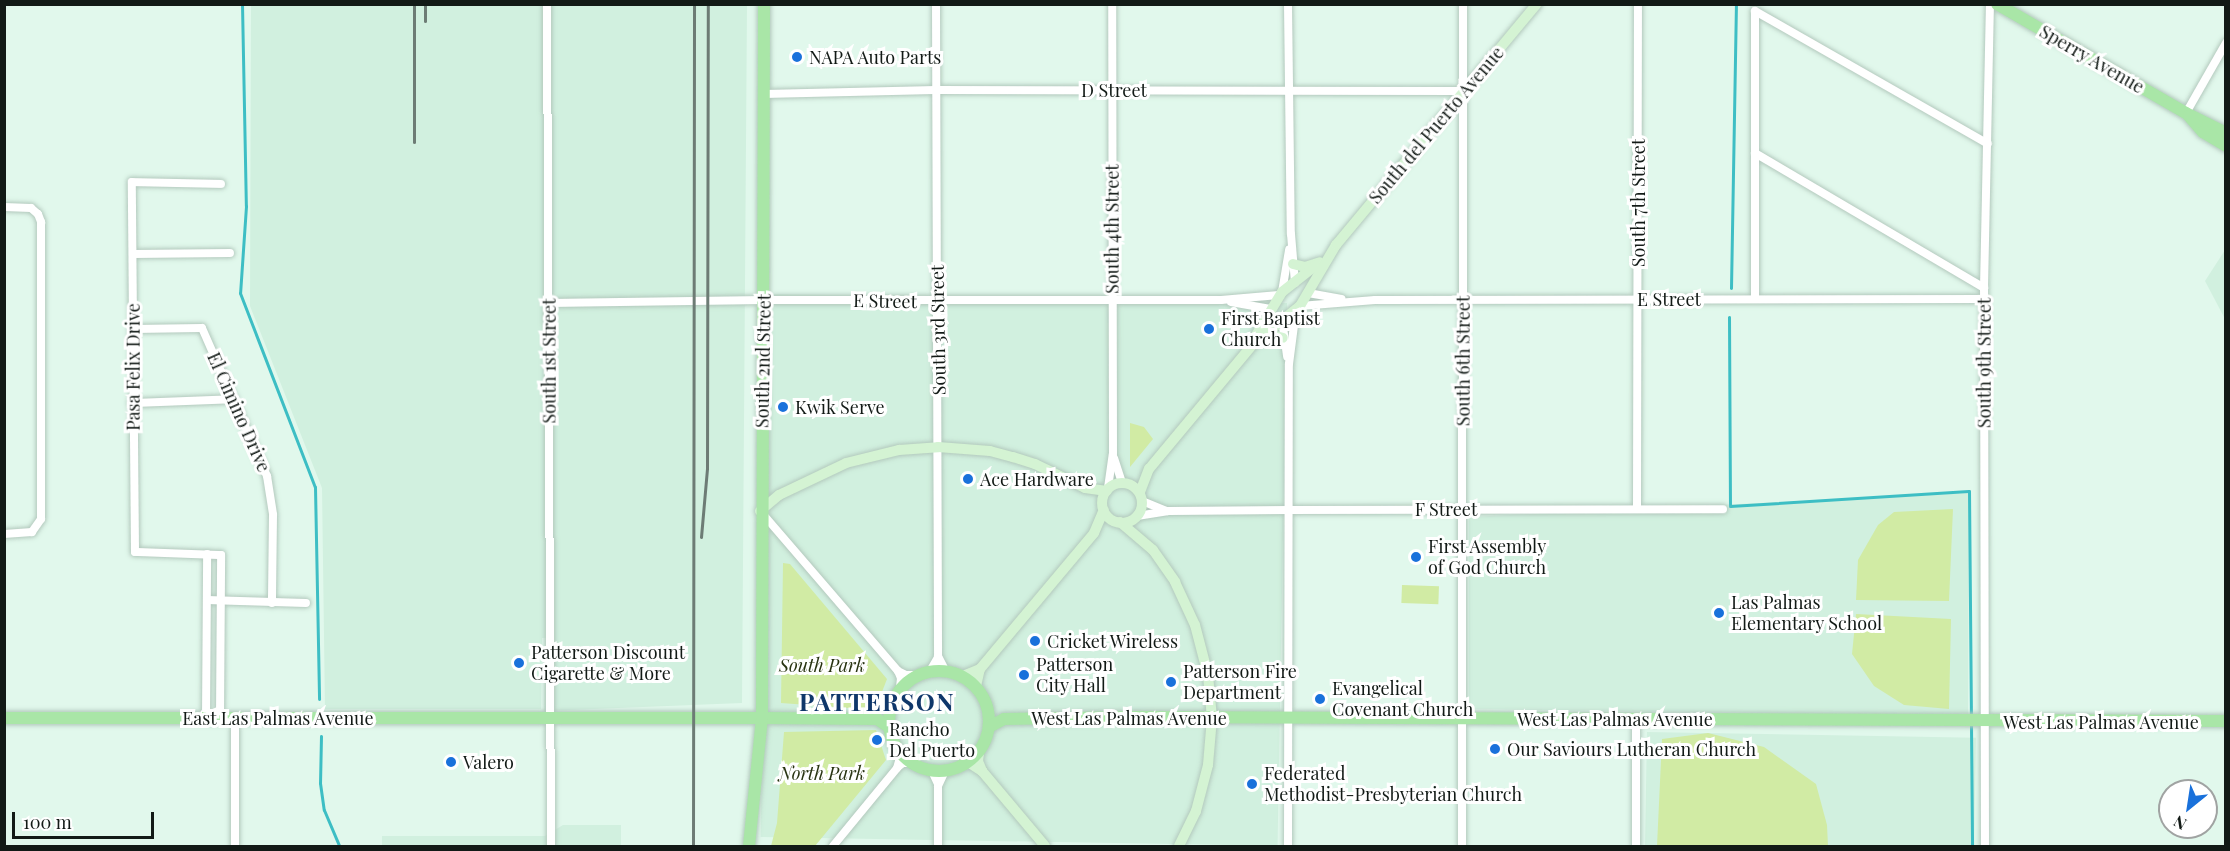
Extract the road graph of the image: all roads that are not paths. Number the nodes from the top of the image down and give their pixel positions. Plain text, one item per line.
1 (548, 4) edge
2 (764, 4) edge
3 (936, 4) edge
4 (1112, 4) edge
5 (1288, 4) edge
6 (1463, 4) edge
7 (1537, 4) edge
8 (1638, 4) edge
9 (1990, 4) edge
10 (1997, 4) edge
11 (2226, 43) edge
12 (935, 90) junction
13 (1112, 90) junction
14 (1288, 90) junction
15 (1464, 91) junction
16 (764, 94) junction
17 (2186, 113) junction
18 (2226, 133) edge
19 (1988, 144) junction
20 (2226, 146) edge
21 (1755, 153) junction
22 (221, 184) dead end
23 (4, 207) edge
24 (1290, 234) junction
25 (1336, 245) junction
26 (230, 253) dead end
27 (133, 254) junction
28 (1320, 262) junction
29 (1293, 264) junction
30 (1296, 282) junction
31 (1984, 288) junction
32 (1308, 292) junction
33 (1281, 294) junction
34 (1638, 299) junction
35 (1755, 299) junction
36 (1984, 299) junction
37 (764, 300) junction
38 (1221, 300) junction
39 (1354, 300) junction
40 (1463, 300) junction
41 (1112, 301) junction
42 (938, 302) junction
43 (549, 303) junction
44 (1298, 308) junction
45 (1270, 310) junction
46 (1281, 320) junction
47 (133, 329) junction
48 (1283, 338) junction
49 (1249, 348) junction
50 (1289, 364) junction
51 (234, 399) junction
52 (132, 403) junction
53 (938, 447) junction
54 (1113, 454) junction
55 (1149, 469) junction
56 (1125, 483) junction
57 (1078, 484) junction
58 (1108, 489) junction
59 (1141, 496) junction
60 (1103, 507) junction
61 (1637, 509) junction
62 (1723, 509) dead end
63 (1289, 510) junction
64 (1463, 510) junction
65 (760, 511) junction
66 (1168, 511) junction
67 (1137, 517) junction
68 (1117, 522) junction
69 (1095, 533) junction
70 (4, 534) edge
71 (1147, 544) junction
72 (207, 554) junction
73 (207, 600) junction
74 (221, 601) junction
75 (272, 603) junction
76 (306, 603) dead end
77 (938, 656) junction
78 (980, 669) junction
79 (945, 670) junction
80 (898, 671) junction
81 (930, 671) junction
82 (916, 675) junction
83 (963, 676) junction
84 (976, 686) junction
85 (900, 688) junction
86 (890, 710) junction
87 (988, 711) junction
88 (206, 717) junction
89 (220, 717) junction
90 (4, 718) edge
91 (235, 718) junction
92 (551, 718) junction
93 (762, 718) junction
94 (1212, 718) junction
95 (1288, 718) junction
96 (1462, 718) junction
97 (1636, 718) junction
98 (877, 719) junction
99 (1004, 719) junction
100 (2226, 721) edge
101 (1983, 722) junction
102 (889, 727) junction
103 (989, 727) junction
104 (979, 753) junction
105 (901, 754) junction
106 (968, 762) junction
107 (912, 763) junction
108 (897, 768) junction
109 (932, 771) junction
110 (945, 771) junction
111 (982, 771) junction
112 (938, 786) junction
113 (235, 846) edge
114 (551, 846) edge
115 (749, 846) edge
116 (833, 846) edge
117 (938, 846) edge
118 (1045, 846) edge
119 (1179, 846) edge
120 (1288, 846) edge
121 (1462, 846) edge
122 (1636, 846) edge
123 (1985, 846) edge

1 - 43 street, South 1st Street
2 - 16 main road, South 2nd Street
3 - 12 street, South 3rd Street
4 - 13 street, South 4th Street
5 - 14 street
6 - 15 street, South 6th Street
7 - 15 street, South del Puerto Avenue
8 - 34 street, South 7th Street
9 - 19 street, South 9th Street
10 - 17 main road, Sperry Avenue
11 - 17 street
12 - 13 street, D Street
12 - 16 street, D Street
12 - 42 street, South 3rd Street
13 - 14 street, D Street
13 - 41 street, South 4th Street
14 - 15 street, D Street
14 - 24 street
15 - 25 street, South del Puerto Avenue
15 - 40 street, South 6th Street
16 - 37 main road, South 2nd Street
17 - 18 main road, Sperry Avenue
17 - 20 main road, Sperry Avenue
19 - 21 street
19 - 31 street, South 9th Street
21 - 31 street
21 - 35 street
22 - 27 street, Pasa Felix Drive
23 - 70 street
24 - 29 street
24 - 33 street
25 - 28 street, South del Puerto Avenue
25 - 32 street, South del Puerto Avenue
26 - 27 street
27 - 47 street, Pasa Felix Drive
28 - 29 street
28 - 30 street, South del Puerto Avenue
29 - 30 street
30 - 32 street
30 - 33 street, South del Puerto Avenue
31 - 36 street, South 9th Street
32 - 39 street, E Street
32 - 44 street, South del Puerto Avenue
33 - 38 street, E Street
33 - 45 street, South del Puerto Avenue
34 - 35 street, E Street
34 - 40 street, E Street
34 - 61 street, South 7th Street
35 - 36 street, E Street
36 - 101 street, South 9th Street
37 - 42 street, E Street
37 - 43 street, E Street
37 - 65 main road, South 2nd Street
38 - 41 street, E Street
38 - 45 street, E Street
39 - 40 street, E Street
39 - 44 street, E Street
40 - 64 street, South 6th Street
41 - 42 street, E Street
41 - 54 street, South 4th Street
42 - 53 street, South 3rd Street
43 - 92 street, South 1st Street
44 - 46 street, South del Puerto Avenue
44 - 50 street
45 - 46 street
45 - 49 street, South del Puerto Avenue
46 - 48 street
46 - 49 street, South del Puerto Avenue
47 - 51 street, El Cimino Drive
47 - 52 street, Pasa Felix Drive
48 - 49 street
48 - 50 street
49 - 55 street, South del Puerto Avenue
50 - 63 street
51 - 52 street
51 - 75 street, El Cimino Drive
52 - 72 street, Pasa Felix Drive
53 - 57 street
53 - 65 street
53 - 77 street, South 3rd Street
54 - 56 street, South 4th Street
54 - 58 street, South 4th Street
55 - 56 street, South del Puerto Avenue
55 - 59 street, South del Puerto Avenue
56 - 58 street
56 - 59 street
57 - 58 street
57 - 60 street
58 - 60 street
59 - 66 street, F Street
59 - 67 street
60 - 68 street
60 - 69 street
61 - 62 street, F Street
61 - 64 street, F Street
63 - 64 street, F Street
63 - 66 street, F Street
63 - 95 street
64 - 96 street, South 6th Street
65 - 80 street
65 - 93 main road, South 2nd Street
66 - 67 street, F Street
67 - 68 street
67 - 71 street
68 - 69 street
68 - 71 street
69 - 78 street
71 - 94 street
72 - 73 street
72 - 74 street
73 - 74 street
73 - 88 street
74 - 75 street
74 - 89 street
75 - 76 street
77 - 79 street, South 3rd Street
77 - 81 street, South 3rd Street
78 - 83 street
78 - 84 street
79 - 81 main road
79 - 83 main road
80 - 82 street
80 - 85 street
81 - 82 main road
82 - 85 main road
83 - 84 main road
84 - 87 main road
85 - 86 main road
86 - 98 main road
86 - 102 main road
87 - 99 main road, West Las Palmas Avenue
87 - 103 main road
88 - 89 main road, East Las Palmas Avenue
88 - 90 main road, East Las Palmas Avenue
89 - 91 main road, East Las Palmas Avenue
91 - 92 main road, East Las Palmas Avenue
91 - 113 street
92 - 93 main road
92 - 114 street, South 1st Street
93 - 98 main road
93 - 115 main road, South 2nd Street
94 - 95 main road, West Las Palmas Avenue
94 - 99 main road, West Las Palmas Avenue
94 - 119 street
95 - 96 main road, West Las Palmas Avenue
95 - 120 street
96 - 97 main road, West Las Palmas Avenue
96 - 121 street, South 6th Street
97 - 101 main road, West Las Palmas Avenue
97 - 122 street
98 - 102 main road
99 - 103 main road, West Las Palmas Avenue
100 - 101 main road, West Las Palmas Avenue
101 - 123 street, South 9th Street
102 - 105 main road
103 - 104 main road
104 - 106 main road
104 - 111 street
105 - 107 main road
105 - 108 street
106 - 110 main road
106 - 111 street
107 - 108 street
107 - 109 main road
108 - 116 street
109 - 110 main road
109 - 112 street
110 - 112 street
111 - 118 street
112 - 117 street

